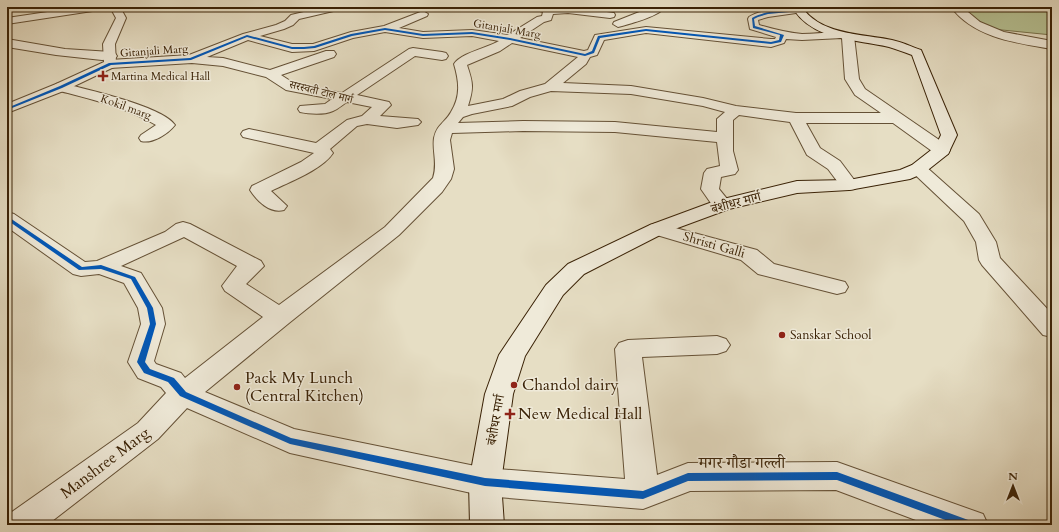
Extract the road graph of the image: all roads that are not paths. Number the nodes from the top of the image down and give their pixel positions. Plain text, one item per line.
1 (99, 7) edge
2 (115, 7) edge
3 (338, 7) edge
4 (538, 7) edge
5 (657, 7) edge
6 (956, 7) edge
7 (800, 9) edge
8 (423, 14) dead end
9 (545, 15) junction
10 (610, 15) dead end
11 (7, 21) edge
12 (556, 21) dead end
13 (347, 27) dead end
14 (385, 29) junction
15 (365, 32) junction
16 (782, 35) junction
17 (844, 35) junction
18 (247, 36) junction
19 (599, 37) junction
20 (510, 39) junction
21 (7, 43) edge
22 (1052, 45) edge
23 (348, 48) dead end
24 (585, 55) junction
25 (442, 56) dead end
26 (191, 59) junction
27 (111, 60) junction
28 (271, 74) junction
29 (61, 87) junction
30 (550, 87) junction
31 (345, 98) junction
32 (305, 108) dead end
33 (7, 109) edge
34 (736, 110) junction
35 (458, 114) junction
36 (796, 118) junction
37 (895, 118) junction
38 (367, 119) junction
39 (444, 128) junction
40 (249, 134) dead end
41 (404, 135) dead end
42 (148, 138) dead end
43 (726, 138) junction
44 (319, 149) junction
45 (942, 150) junction
46 (918, 169) junction
47 (849, 185) junction
48 (722, 205) junction
49 (277, 206) dead end
50 (7, 218) edge
51 (657, 229) junction
52 (101, 267) junction
53 (837, 287) dead end
54 (280, 317) junction
55 (1052, 329) edge
56 (717, 345) dead end
57 (183, 394) junction
58 (485, 482) junction
59 (643, 495) junction
60 (21, 525) edge
61 (487, 525) edge
62 (971, 525) edge

1 - 11 street
2 - 27 street
3 - 18 street
4 - 9 street
5 - 19 street
6 - 22 street
7 - 16 street
7 - 17 street
8 - 14 street, Gitanjali Marg
9 - 10 street
9 - 12 street
9 - 20 street
13 - 15 street
14 - 15 street, Gitanjali Marg
14 - 20 street, Gitanjali Marg
15 - 18 street, Gitanjali Marg
16 - 17 street
16 - 19 street
17 - 37 street
17 - 45 street
18 - 26 street, Gitanjali Marg
19 - 24 street
20 - 24 street, Gitanjali Marg
20 - 35 street
21 - 27 street
23 - 28 street
24 - 30 street
25 - 31 street
26 - 27 street, Gitanjali Marg
26 - 28 street, सरस्वती टोल मार्ग
27 - 29 street
28 - 31 street, सरस्वती टोल मार्ग
29 - 33 street
29 - 42 street, Kokil marg
30 - 34 street
30 - 35 street
31 - 32 street
31 - 38 street, सरस्वती टोल मार्ग
34 - 36 street
34 - 43 street
35 - 39 street
36 - 37 street
36 - 47 street
37 - 45 street
38 - 41 street
38 - 44 street
39 - 43 street
39 - 54 street, Manshree Marg
40 - 44 street
43 - 48 street
44 - 49 street
45 - 46 street, बंशीधर मार्ग
46 - 47 street, बंशीधर मार्ग
46 - 55 street
47 - 48 street, बंशीधर मार्ग
48 - 51 street, बंशीधर मार्ग
50 - 52 street
51 - 53 street, Shristi Galli
51 - 58 street, बंशीधर मार्ग
52 - 54 street
52 - 57 street
54 - 57 street, Manshree Marg
56 - 59 street
57 - 58 street, मगर गौडा गल्ली
57 - 60 street, Manshree Marg
58 - 59 street, मगर गौडा गल्ली
58 - 61 street, बंशीधर मार्ग
59 - 62 street, मगर गौडा गल्ली

